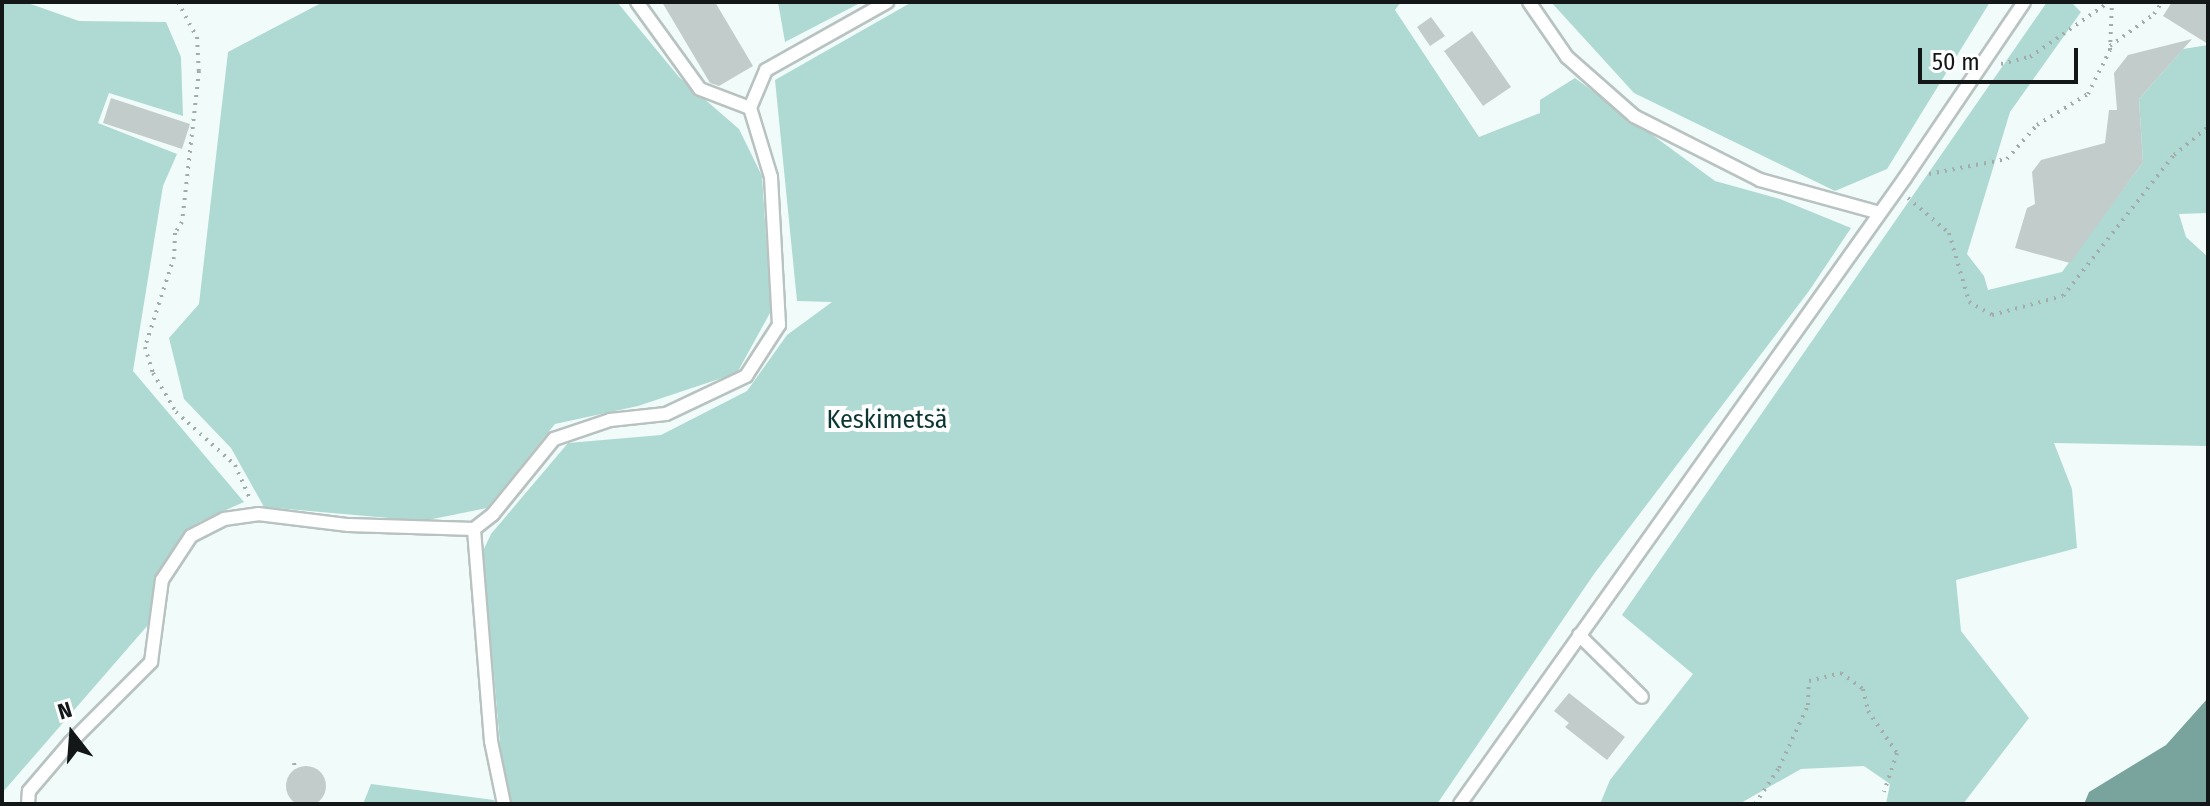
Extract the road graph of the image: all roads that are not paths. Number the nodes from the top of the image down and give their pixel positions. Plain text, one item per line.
1 (637, 2) edge
2 (887, 2) edge
3 (1529, 2) edge
4 (2024, 2) edge
5 (750, 108) junction
6 (1880, 213) junction
7 (474, 529) junction
8 (1579, 635) junction
9 (1642, 697) dead end
10 (28, 804) edge
11 (504, 804) edge
12 (1460, 804) edge

1 - 5 lane
2 - 5 lane
3 - 6 lane
4 - 6 lane
5 - 7 lane
6 - 8 lane
7 - 10 lane
7 - 11 lane
8 - 9 lane
8 - 12 lane

